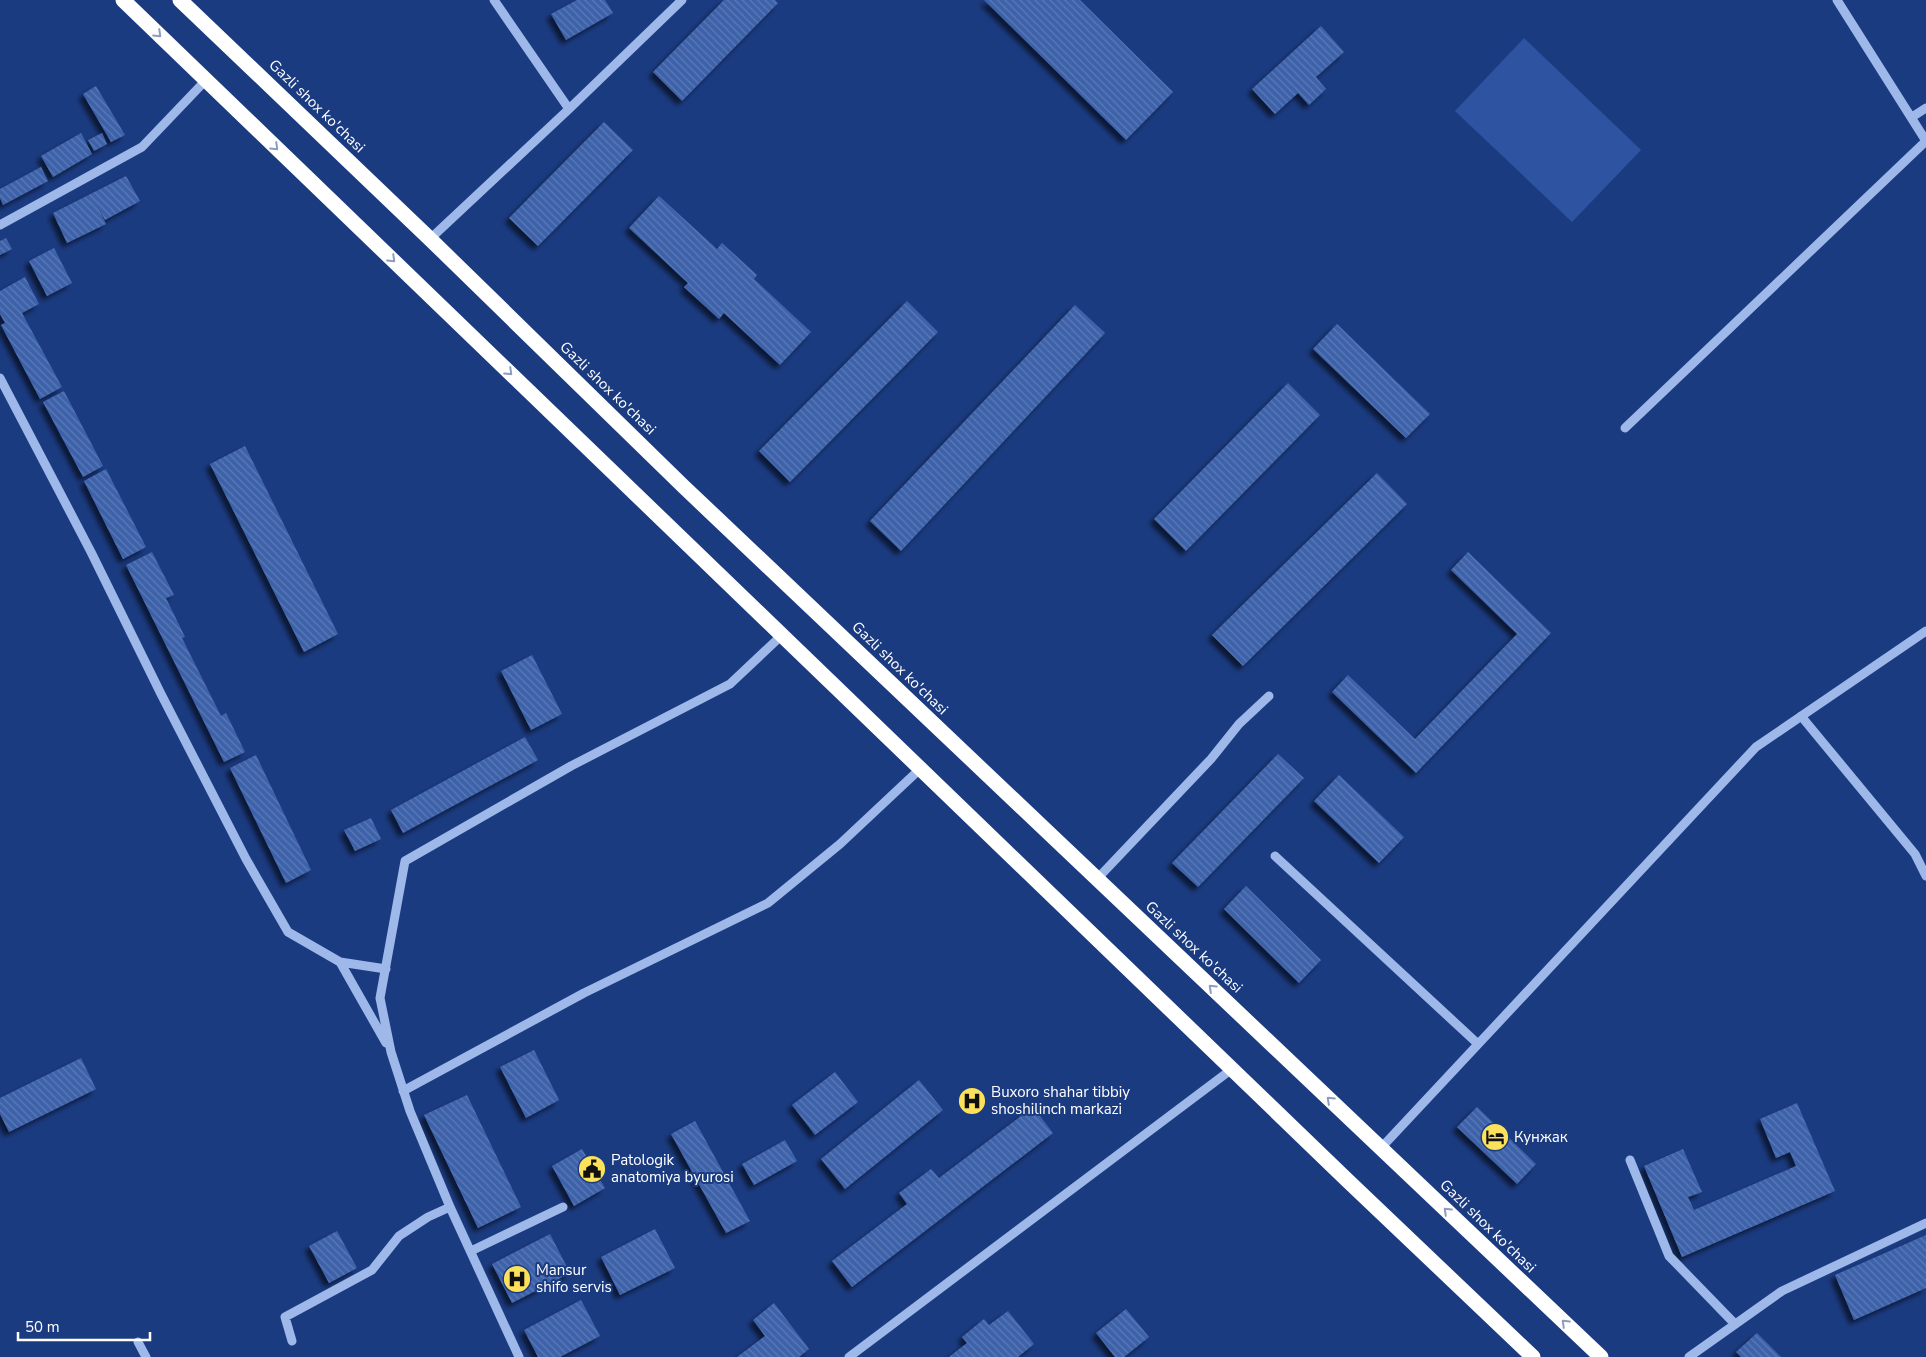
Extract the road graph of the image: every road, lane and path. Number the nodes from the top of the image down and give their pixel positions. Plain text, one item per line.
1 (123, 0) edge
2 (180, 0) edge
3 (494, 0) edge
4 (682, 0) edge
5 (1837, 0) edge
6 (206, 80) junction
7 (1926, 108) edge
8 (569, 109) junction
9 (1912, 117) junction
10 (1926, 141) edge
11 (0, 225) edge
12 (430, 239) junction
13 (0, 378) edge
14 (1625, 428) dead end
15 (1926, 631) edge
16 (781, 636) junction
17 (1269, 696) dead end
18 (1802, 716) junction
19 (920, 769) junction
20 (1274, 856) dead end
21 (1926, 876) edge
22 (1097, 879) junction
23 (340, 962) junction
24 (386, 969) junction
25 (1478, 1044) junction
26 (391, 1052) junction
27 (1232, 1070) junction
28 (403, 1091) junction
29 (1381, 1148) junction
30 (1630, 1160) dead end
31 (450, 1208) junction
32 (563, 1208) dead end
33 (1926, 1224) edge
34 (471, 1251) junction
35 (1734, 1323) junction
36 (292, 1341) dead end
37 (138, 1342) dead end
38 (146, 1357) edge
39 (520, 1357) edge
40 (849, 1357) edge
41 (1533, 1357) edge
42 (1600, 1357) edge
43 (1689, 1357) edge

1 -> 6 highway
2 - 12 highway, Gazli shox ko'chasi
3 - 8 street
4 - 8 street
5 - 9 street
6 - 11 street
6 -> 16 highway
7 - 9 street
8 - 12 street
9 - 10 street
10 - 14 street
12 - 22 highway, Gazli shox ko'chasi
13 - 23 street
15 - 18 street
16 - 19 highway
16 - 24 street
17 - 22 street
18 - 21 street
18 - 25 street
19 - 27 highway
19 - 28 street
20 - 25 street
29 -> 22 highway, Gazli shox ko'chasi
23 - 24 street
23 - 26 street
24 - 26 street
25 - 29 street
26 - 28 street
27 - 40 street
27 - 41 highway
28 - 31 street
42 -> 29 highway, Gazli shox ko'chasi
30 - 35 street
31 - 34 street
31 - 36 street
32 - 34 street
33 - 35 street
34 - 39 street
35 - 43 street
37 - 38 street

